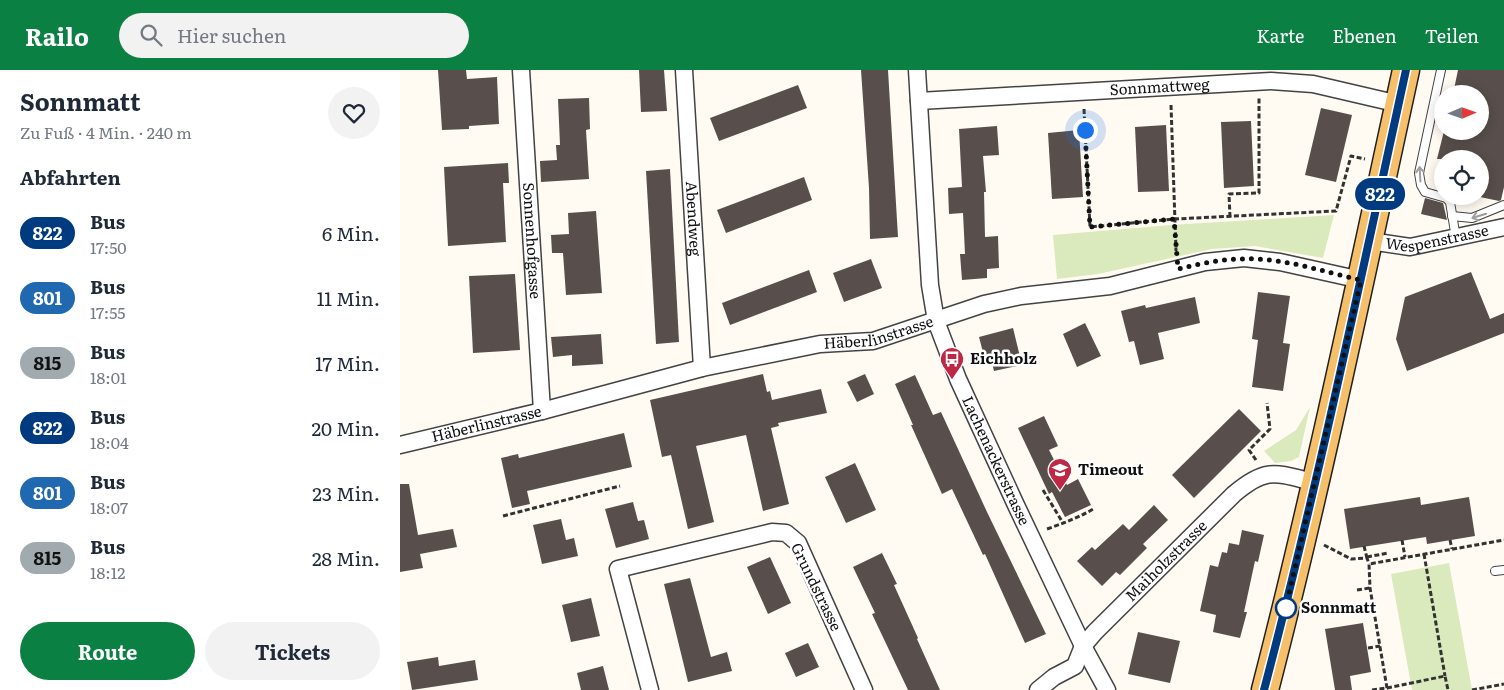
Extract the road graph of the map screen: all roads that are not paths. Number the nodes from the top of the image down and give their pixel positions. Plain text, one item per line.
1 (521, 70) edge
2 (684, 70) edge
3 (917, 70) edge
4 (1406, 70) edge
5 (1441, 70) edge
6 (919, 101) junction
7 (1399, 104) junction
8 (1504, 205) edge
9 (1452, 216) junction
10 (1504, 227) edge
11 (1456, 238) junction
12 (1370, 241) junction
13 (1361, 280) junction
14 (936, 321) junction
15 (702, 368) junction
16 (542, 411) junction
17 (400, 445) edge
18 (1316, 483) junction
19 (1504, 570) edge
20 (1495, 571) dead end
21 (1083, 646) junction
22 (650, 690) edge
23 (864, 690) edge
24 (1038, 690) edge
25 (1107, 690) edge
26 (1264, 690) edge

1 - 16 street, Sonnenhofgasse
2 - 15 street, Abendweg
3 - 6 street, Lachenackerstrasse
4 - 7 main road
9 -> 5 lane
6 - 7 street, Sonnmattweg
6 - 14 street, Lachenackerstrasse
7 - 12 main road
8 -> 9 lane
9 - 11 lane
10 - 11 street, Wespenstrasse
11 - 12 street, Wespenstrasse
12 - 13 main road
13 - 14 street, Häberlinstrasse
13 - 18 main road
14 - 15 street, Häberlinstrasse
14 - 21 street, Lachenackerstrasse
15 - 16 street, Häberlinstrasse
16 - 17 street, Häberlinstrasse
18 - 21 street, Maiholzstrasse
18 - 26 main road
19 - 20 lane
21 - 24 street, Maiholzstrasse
21 - 25 street, Lachenackerstrasse
22 - 23 street, Grundstrasse

